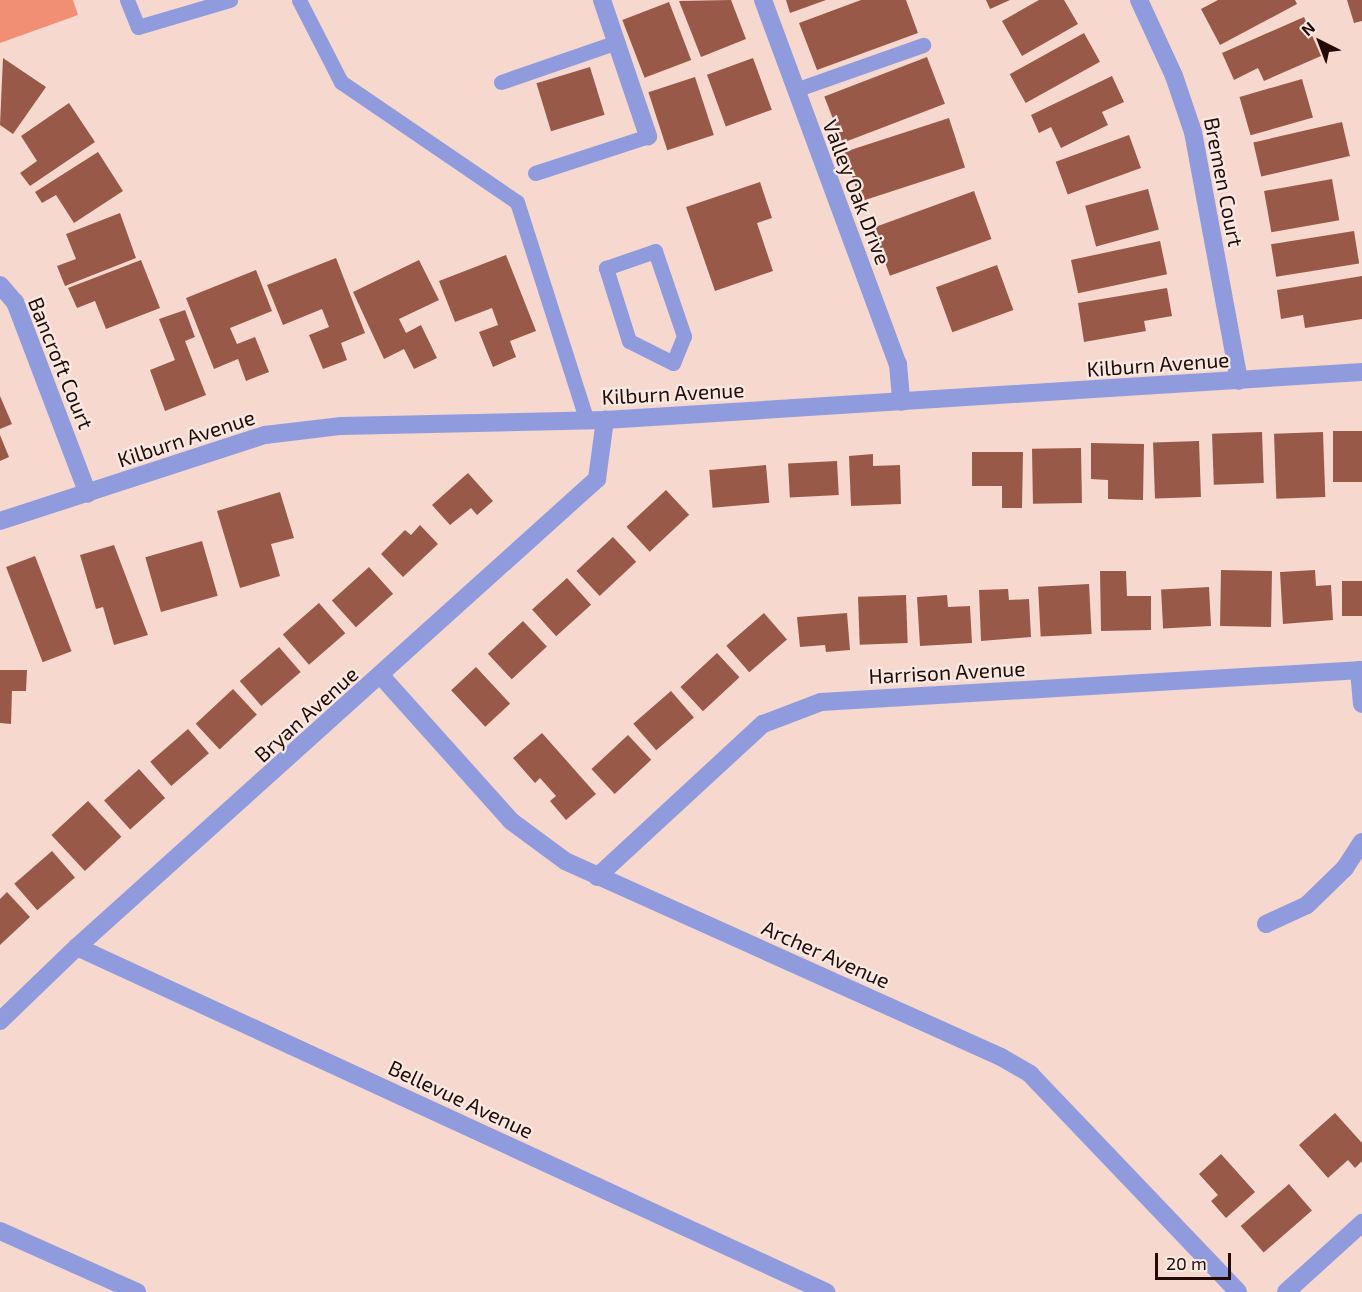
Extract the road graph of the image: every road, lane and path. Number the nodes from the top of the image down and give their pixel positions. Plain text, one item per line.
1 (127, 0) edge
2 (230, 0) edge
3 (298, 0) edge
4 (763, 0) edge
5 (1139, 0) edge
6 (606, 1) edge
7 (617, 42) junction
8 (923, 45) dead end
9 (501, 82) dead end
10 (795, 90) junction
11 (648, 135) joint
12 (535, 173) dead end
13 (0, 285) edge
14 (673, 363) joint
15 (1362, 372) edge
16 (1239, 381) junction
17 (901, 402) junction
18 (596, 420) junction
19 (88, 494) junction
20 (0, 521) edge
21 (1360, 670) edge
22 (382, 677) junction
23 (1362, 704) edge
24 (1362, 842) edge
25 (597, 877) junction
26 (1266, 924) dead end
27 (77, 947) junction
28 (0, 1022) edge
29 (1362, 1223) edge
30 (0, 1231) edge
31 (137, 1292) edge
32 (826, 1292) edge
33 (1238, 1292) edge
34 (1286, 1292) edge

1 - 2 lane
3 - 18 lane
4 - 10 street, Valley Oak Drive
5 - 16 street, Bremen Court
6 - 7 street
7 - 9 lane
7 - 11 street
8 - 10 lane
10 - 17 street, Valley Oak Drive
11 - 12 lane
13 - 19 street, Bancroft Court
14 - 14 lane
15 - 16 street, Kilburn Avenue
16 - 17 street, Kilburn Avenue
17 - 18 street, Kilburn Avenue
18 - 19 street, Kilburn Avenue
18 - 22 street, Bryan Avenue
19 - 20 street, Kilburn Avenue
21 - 23 street
21 - 25 street, Harrison Avenue
22 - 25 street, Archer Avenue
22 - 27 street, Bryan Avenue
24 - 26 street
25 - 33 street, Archer Avenue
27 - 28 street, Bryan Avenue
27 - 32 street, Bellevue Avenue
29 - 34 street
30 - 31 street

